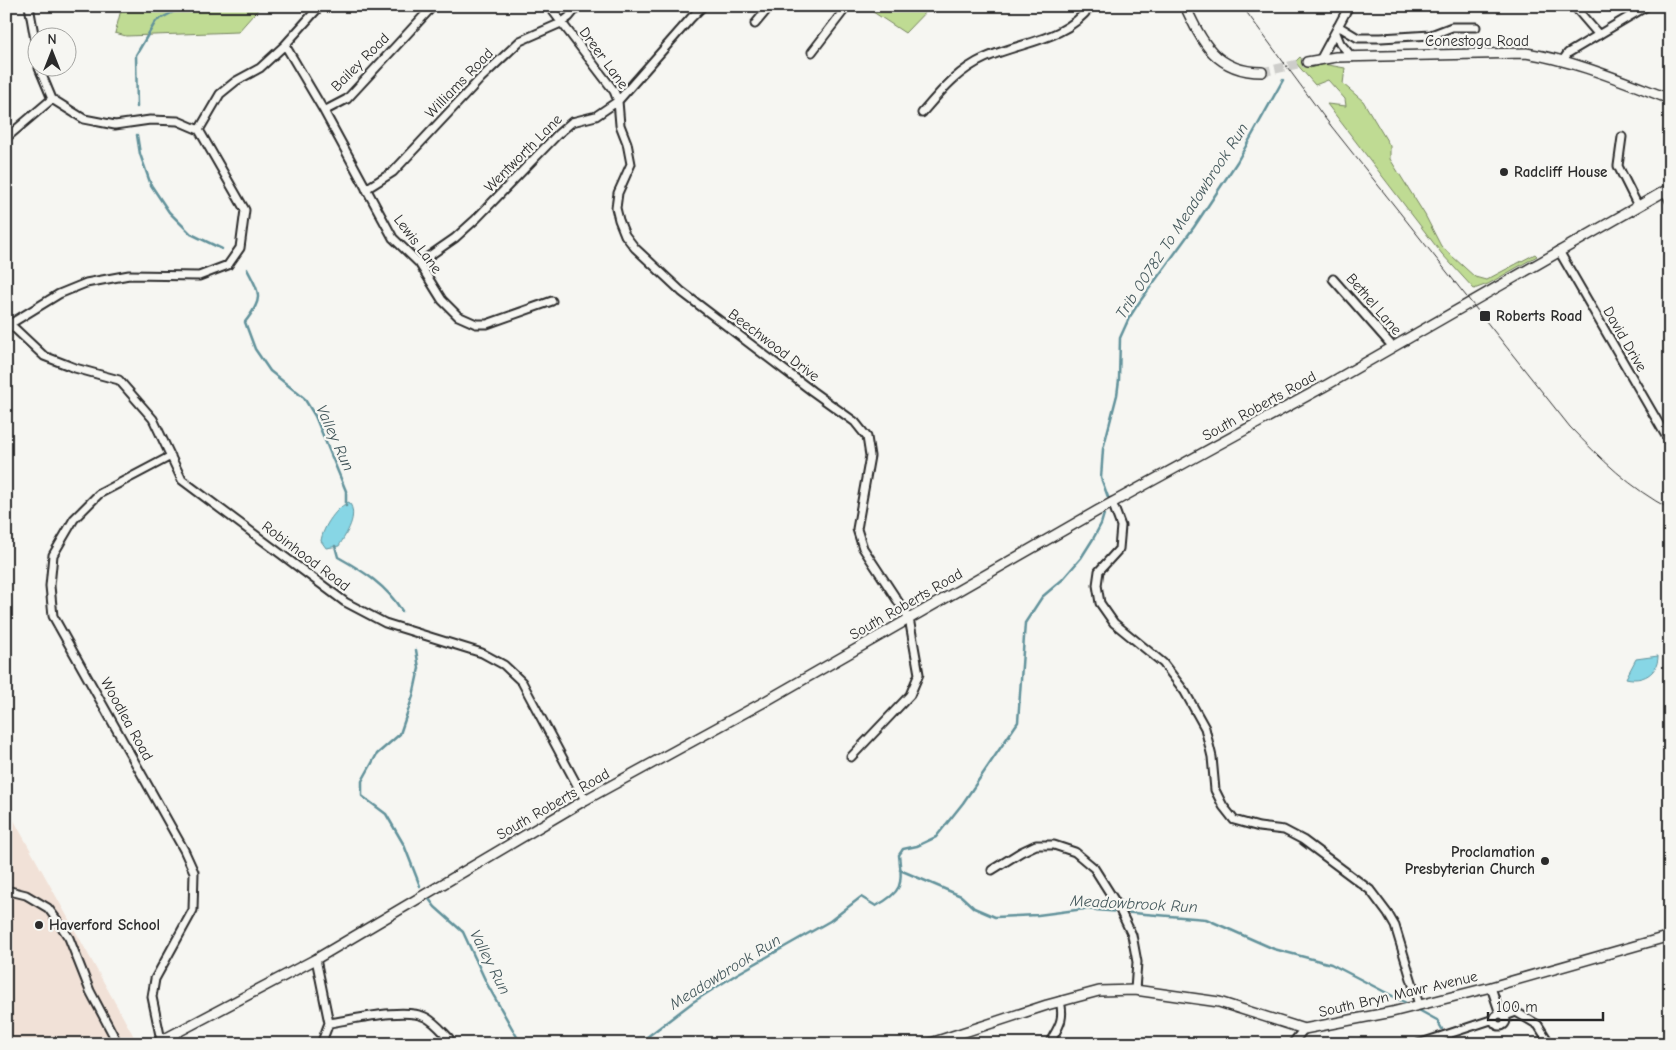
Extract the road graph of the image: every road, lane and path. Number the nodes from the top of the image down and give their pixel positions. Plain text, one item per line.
1 (29, 6) edge
2 (320, 6) edge
3 (433, 6) edge
4 (549, 6) edge
5 (578, 6) edge
6 (703, 6) edge
7 (770, 6) edge
8 (844, 6) edge
9 (1091, 6) edge
10 (1185, 6) edge
11 (1349, 6) edge
12 (1574, 6) edge
13 (1646, 6) edge
14 (561, 23) junction
15 (755, 24) dead end
16 (1476, 27) dead end
17 (33, 28) edge
18 (1337, 29) junction
19 (1599, 35) junction
20 (285, 45) junction
21 (812, 52) dead end
22 (1352, 57) junction
23 (1320, 60) junction
24 (1563, 60) junction
25 (1307, 62) tunnel mouth
26 (1262, 72) tunnel mouth
27 (43, 78) edge
28 (52, 99) junction
29 (1670, 99) edge
30 (618, 101) junction
31 (324, 111) junction
32 (922, 113) dead end
33 (199, 130) junction
34 (1622, 137) dead end
35 (6, 138) edge
36 (366, 189) junction
37 (1668, 194) edge
38 (1638, 206) junction
39 (1559, 251) junction
40 (419, 263) junction
41 (1333, 278) dead end
42 (552, 301) dead end
43 (8, 327) edge
44 (1393, 347) junction
45 (1670, 435) edge
46 (170, 456) junction
47 (1112, 502) junction
48 (909, 618) junction
49 (851, 757) dead end
50 (585, 800) junction
51 (992, 870) dead end
52 (6, 890) edge
53 (1670, 936) edge
54 (316, 960) junction
55 (1491, 987) junction
56 (1136, 990) junction
57 (1060, 1001) junction
58 (1417, 1005) junction
59 (1499, 1016) junction
60 (329, 1023) junction
61 (1304, 1029) junction
62 (158, 1042) edge
63 (118, 1044) edge
64 (321, 1044) edge
65 (448, 1044) edge
66 (928, 1044) edge
67 (1049, 1044) edge
68 (1292, 1044) edge
69 (1418, 1044) edge
70 (1550, 1044) edge

1 - 17 street
2 - 20 street
3 - 31 street, Bailey Road
4 - 14 street, Dreer Lane
5 - 14 street, Williams Road
6 - 30 street, Wentworth Lane
7 - 15 street
8 - 21 street
9 - 32 street
10 - 26 street
11 - 18 street
12 - 19 street
13 - 19 street
14 - 30 street, Dreer Lane
14 - 36 street, Williams Road
16 - 18 street
18 - 22 street
18 - 23 street
19 - 24 street
20 - 31 street, Lewis Lane
20 - 33 street
22 - 23 street, Conestoga Road
22 - 24 street, Conestoga Road
23 - 25 street, Conestoga Road
24 - 29 street, Conestoga Road
27 - 28 street
28 - 33 street
28 - 35 street
30 - 40 street, Wentworth Lane
30 - 48 street, Beechwood Drive
31 - 36 street, Lewis Lane
33 - 43 street
34 - 38 street
36 - 40 street, Lewis Lane
37 - 38 street, South Roberts Road
38 - 39 street, South Roberts Road
39 - 44 street, South Roberts Road
39 - 45 street, David Drive
40 - 42 street, Lewis Lane
41 - 44 street, Bethel Lane
43 - 46 street, Robinhood Road
44 - 47 street, South Roberts Road
46 - 50 street, Robinhood Road
46 - 62 street, Woodlea Road
47 - 48 street, South Roberts Road
47 - 58 street
48 - 49 street
48 - 50 street, South Roberts Road
50 - 54 street, South Roberts Road
51 - 56 street
52 - 63 street
53 - 55 street, South Bryn Mawr Avenue
54 - 60 street
54 - 62 street, South Roberts Road
55 - 58 street, South Bryn Mawr Avenue
55 - 59 street
56 - 57 street, South Bryn Mawr Avenue
56 - 61 street, South Bryn Mawr Avenue
57 - 66 street, South Bryn Mawr Avenue
57 - 67 street
58 - 61 street, South Bryn Mawr Avenue
59 - 69 street
59 - 70 street
60 - 64 street
60 - 65 street
61 - 68 street

